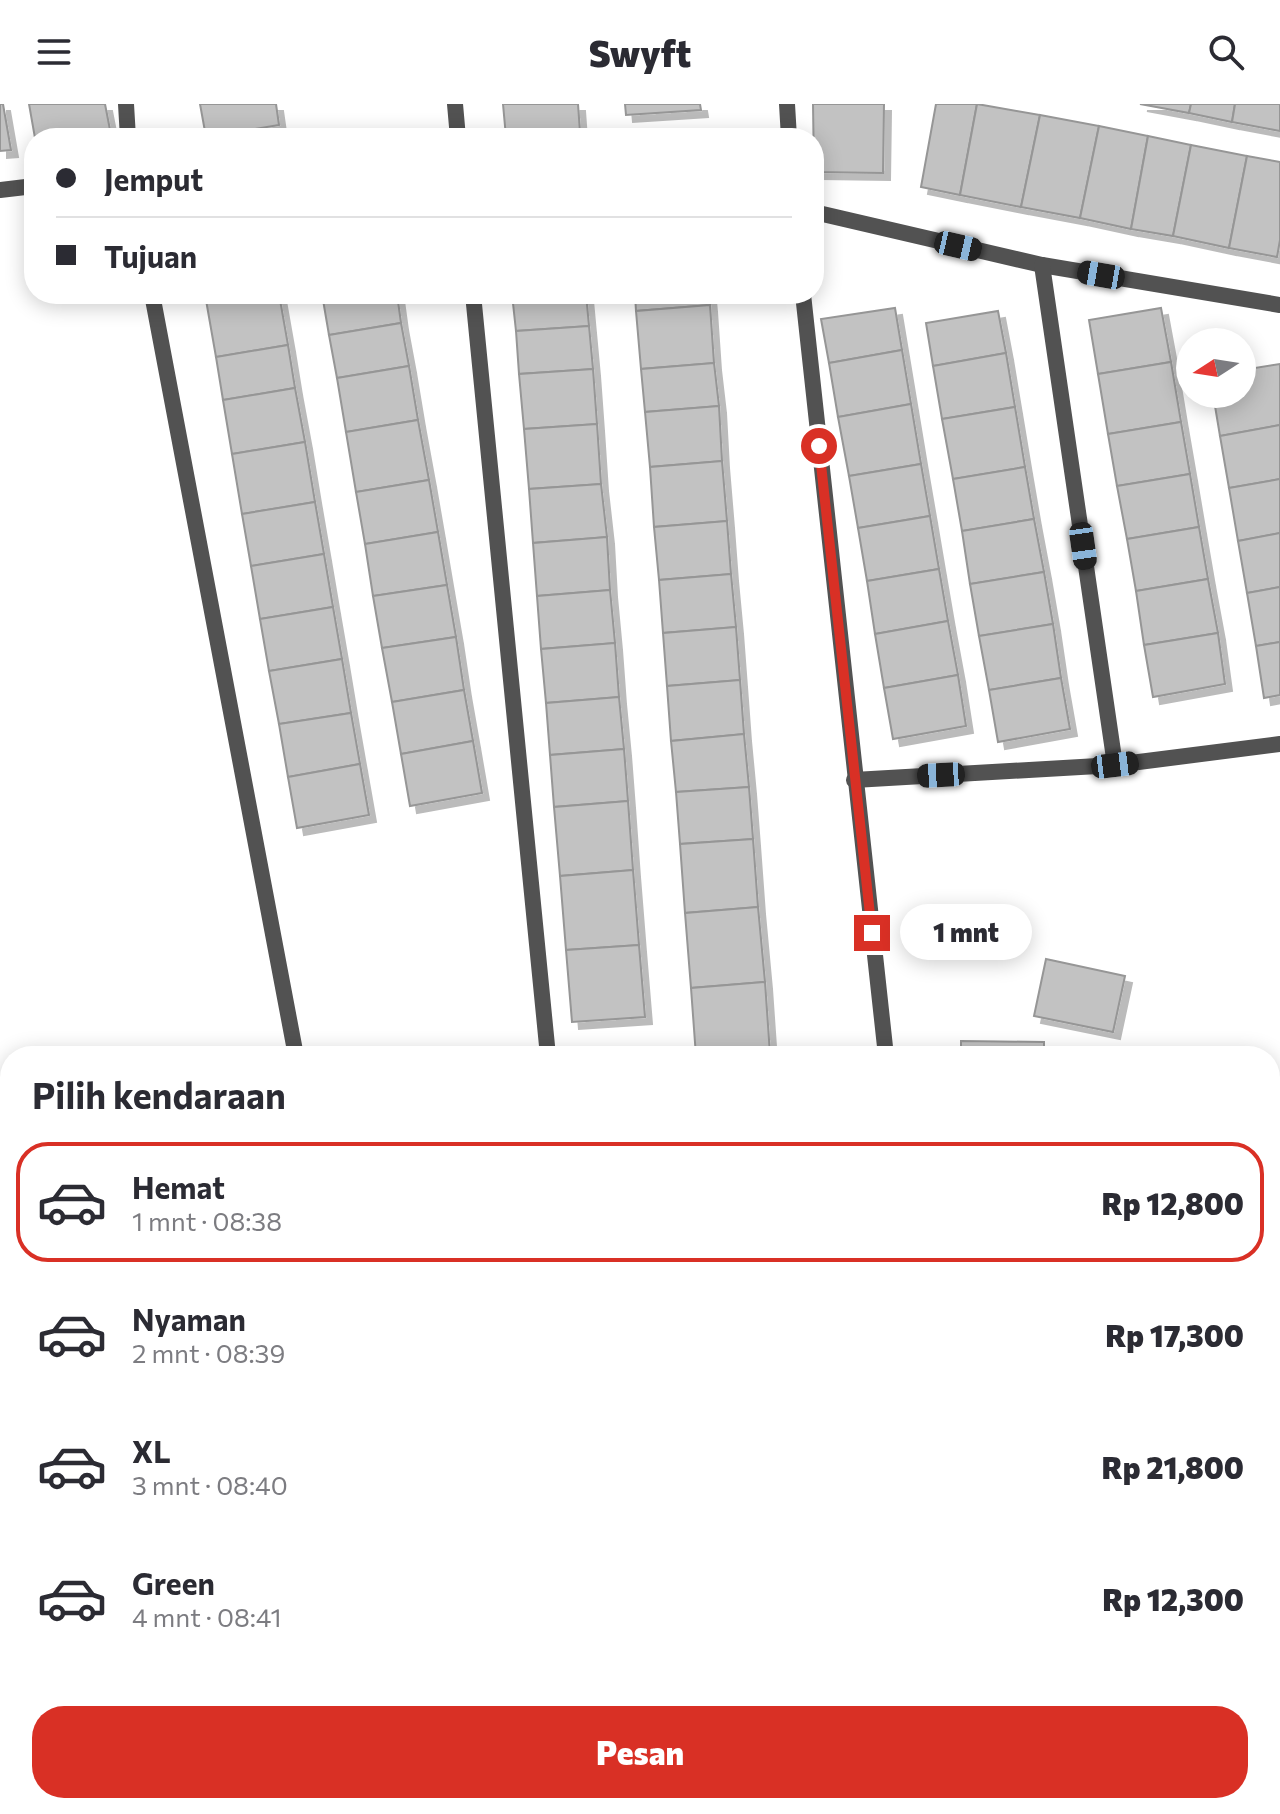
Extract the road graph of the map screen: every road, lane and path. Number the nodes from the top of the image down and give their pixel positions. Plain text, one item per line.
1 (126, 104) edge
2 (455, 104) edge
3 (787, 104) edge
4 (127, 128) edge
5 (457, 128) edge
6 (788, 128) edge
7 (24, 187) edge
8 (0, 190) edge
9 (824, 214) edge
10 (1042, 265) junction
11 (154, 304) edge
12 (474, 304) edge
13 (804, 304) edge
14 (1280, 305) edge
15 (1280, 744) edge
16 (1115, 765) junction
17 (854, 780) junction
18 (294, 1046) edge
19 (547, 1046) edge
20 (885, 1046) edge

1 - 4 street
2 - 5 street
3 - 6 street
7 - 8 street
9 - 10 street
10 - 14 street
10 - 16 street
11 - 18 street
12 - 19 street
13 - 17 street
15 - 16 street
16 - 17 street
17 - 20 street

